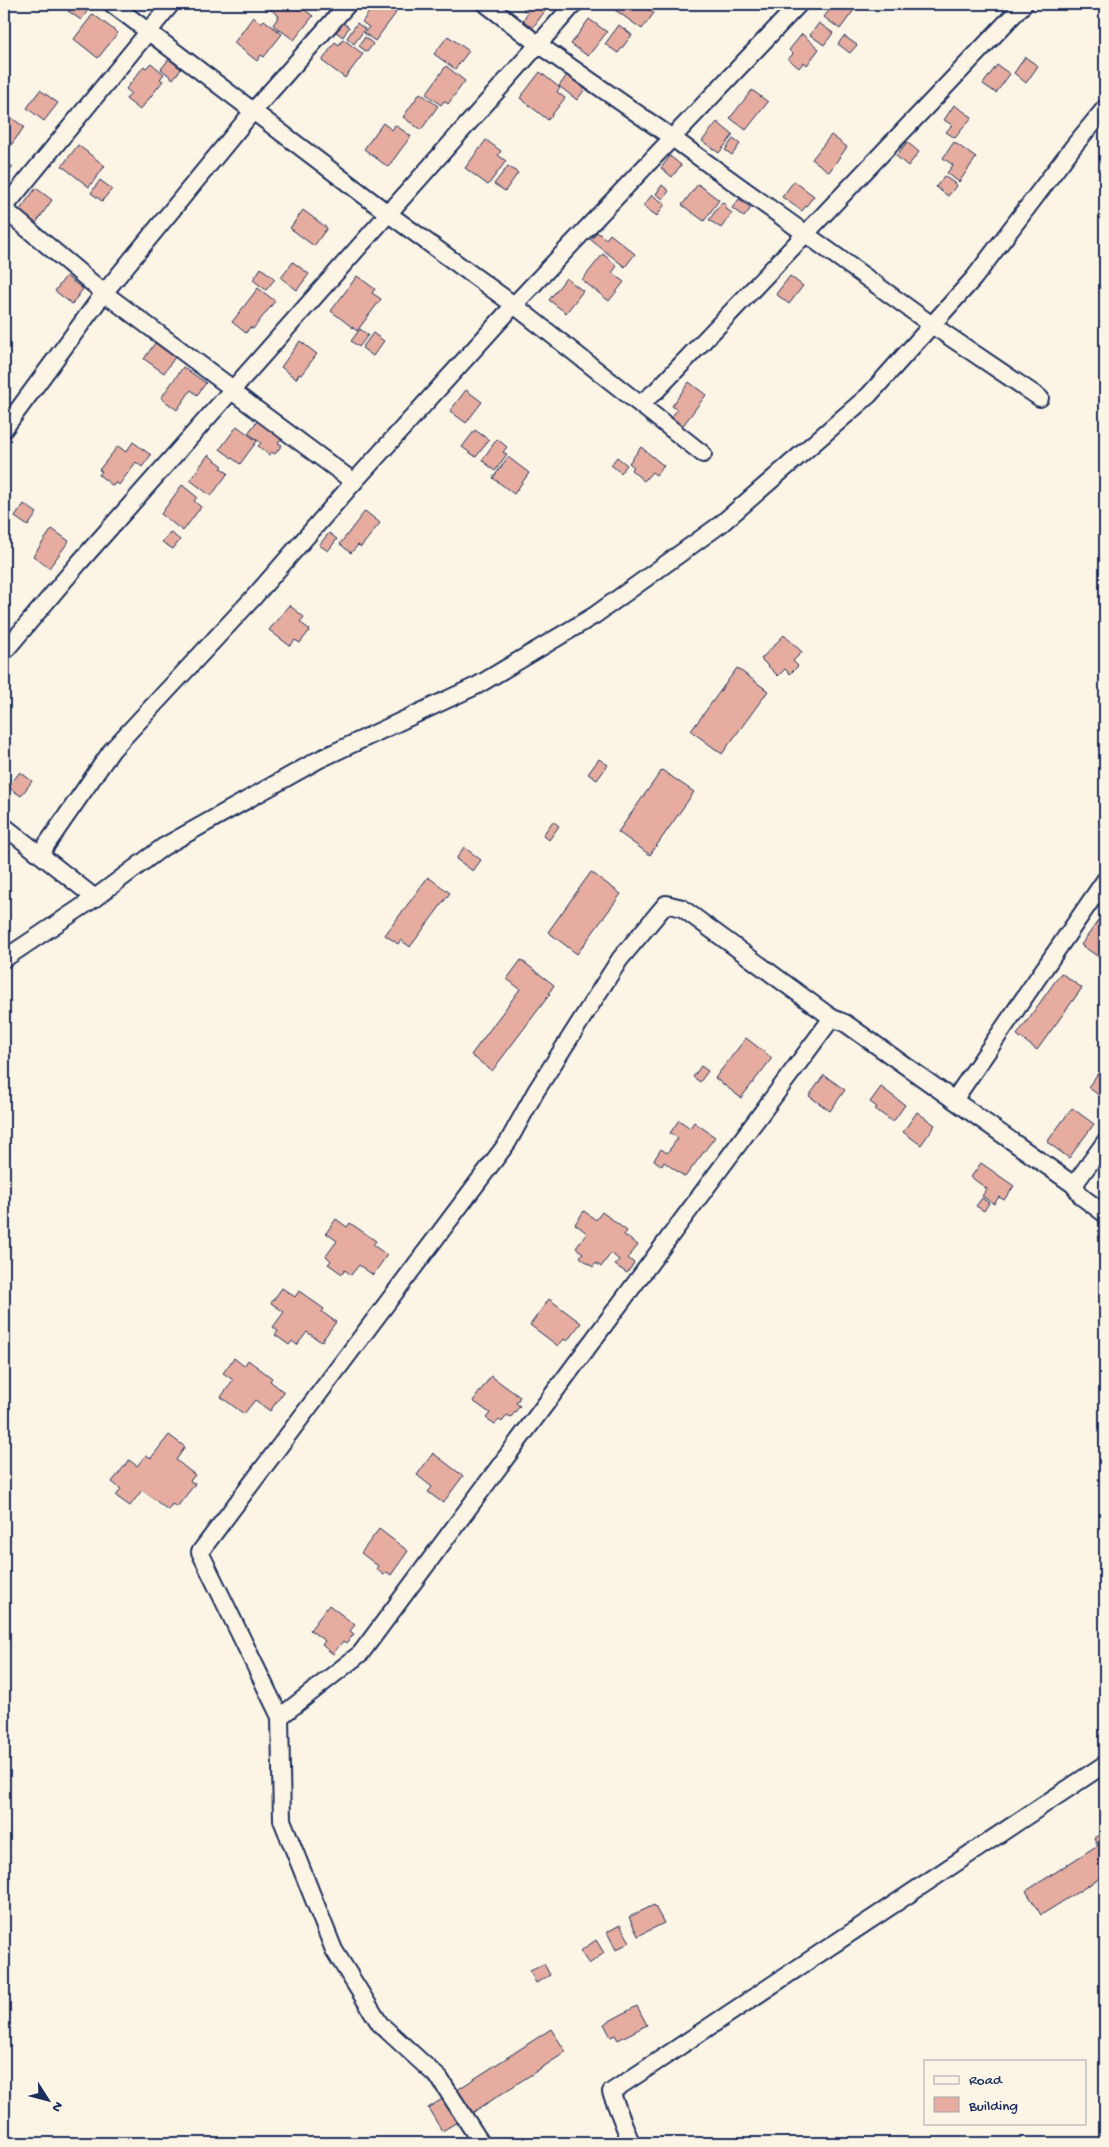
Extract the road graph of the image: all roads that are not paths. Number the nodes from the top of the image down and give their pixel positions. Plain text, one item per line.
1 (112, 4) edge
2 (171, 4) edge
3 (348, 4) edge
4 (486, 4) edge
5 (574, 4) edge
6 (799, 4) edge
7 (1024, 4) edge
8 (149, 31) junction
9 (539, 43) junction
10 (1105, 108) edge
11 (254, 110) junction
12 (671, 137) junction
13 (4, 208) edge
14 (388, 214) junction
15 (804, 234) junction
16 (104, 293) junction
17 (514, 305) junction
18 (932, 325) junction
19 (233, 389) junction
20 (1040, 398) dead end
21 (640, 404) junction
22 (4, 429) edge
23 (703, 454) dead end
24 (354, 482) junction
25 (4, 652) edge
26 (4, 827) edge
27 (40, 854) junction
28 (1105, 880) edge
29 (95, 898) junction
30 (4, 959) edge
31 (832, 1018) junction
32 (954, 1100) junction
33 (1105, 1142) edge
34 (1074, 1185) junction
35 (1105, 1214) edge
36 (280, 1716) junction
37 (1105, 1764) edge
38 (481, 2143) edge
39 (631, 2143) edge

1 - 8 street
2 - 8 street
3 - 11 street
4 - 9 street
5 - 9 street
6 - 12 street
7 - 15 street
8 - 11 street
8 - 13 street
9 - 12 street
9 - 14 street
10 - 18 street
11 - 14 street
11 - 16 street
12 - 15 street
12 - 17 street
13 - 16 street
14 - 17 street
14 - 19 street
15 - 18 street
15 - 21 street
16 - 19 street
16 - 22 street
17 - 21 street
17 - 24 street
18 - 20 street
18 - 29 street
19 - 24 street
19 - 25 street
21 - 23 street
24 - 27 street
26 - 27 street
27 - 29 street
28 - 32 street
29 - 30 street
31 - 32 street
31 - 36 street
31 - 36 street
32 - 34 street
33 - 34 street
34 - 35 street
36 - 38 street
37 - 39 street

